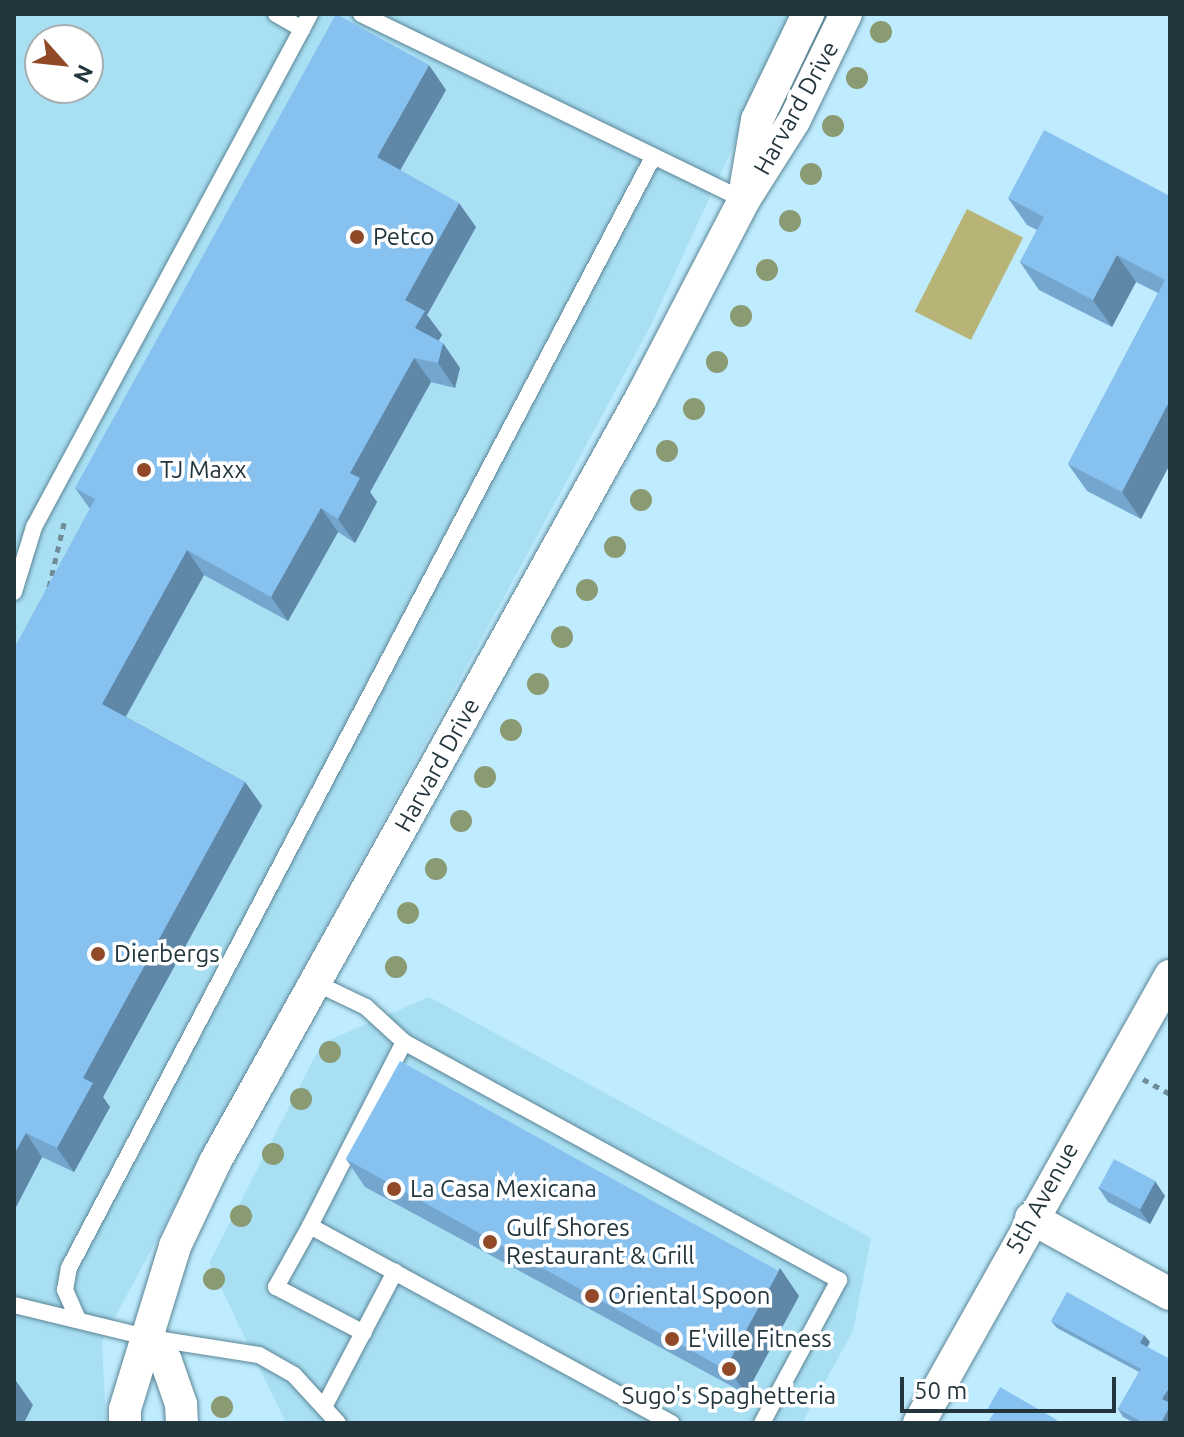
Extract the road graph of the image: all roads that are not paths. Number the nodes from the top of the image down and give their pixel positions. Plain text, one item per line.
1 (276, 14) edge
2 (361, 14) edge
3 (808, 14) edge
4 (846, 14) edge
5 (306, 21) edge
6 (653, 157) junction
7 (744, 200) junction
8 (14, 592) edge
9 (1170, 976) edge
10 (316, 983) junction
11 (404, 1042) junction
12 (1031, 1218) junction
13 (310, 1226) junction
14 (395, 1272) junction
15 (1170, 1294) edge
16 (14, 1305) edge
17 (77, 1317) junction
18 (364, 1333) junction
19 (150, 1338) junction
20 (324, 1407) junction
21 (125, 1423) edge
22 (182, 1423) edge
23 (338, 1423) edge
24 (672, 1423) edge
25 (762, 1423) edge
26 (919, 1423) edge

1 - 5 lane
2 - 6 lane
3 - 7 street, Harvard Drive
4 - 7 street, Harvard Drive
5 - 8 lane
6 - 7 lane
6 - 17 lane
7 - 10 street, Harvard Drive
9 - 12 street, 5th Avenue
10 - 11 lane
10 - 19 street, Harvard Drive
11 - 13 lane
11 - 25 lane
12 - 15 street
12 - 26 street, 5th Avenue
13 - 14 lane
13 - 18 lane
14 - 18 lane
14 - 24 lane
16 - 17 lane
17 - 19 lane
18 - 20 lane
19 - 20 lane
19 - 21 street, Harvard Drive
19 - 22 street
20 - 23 lane

